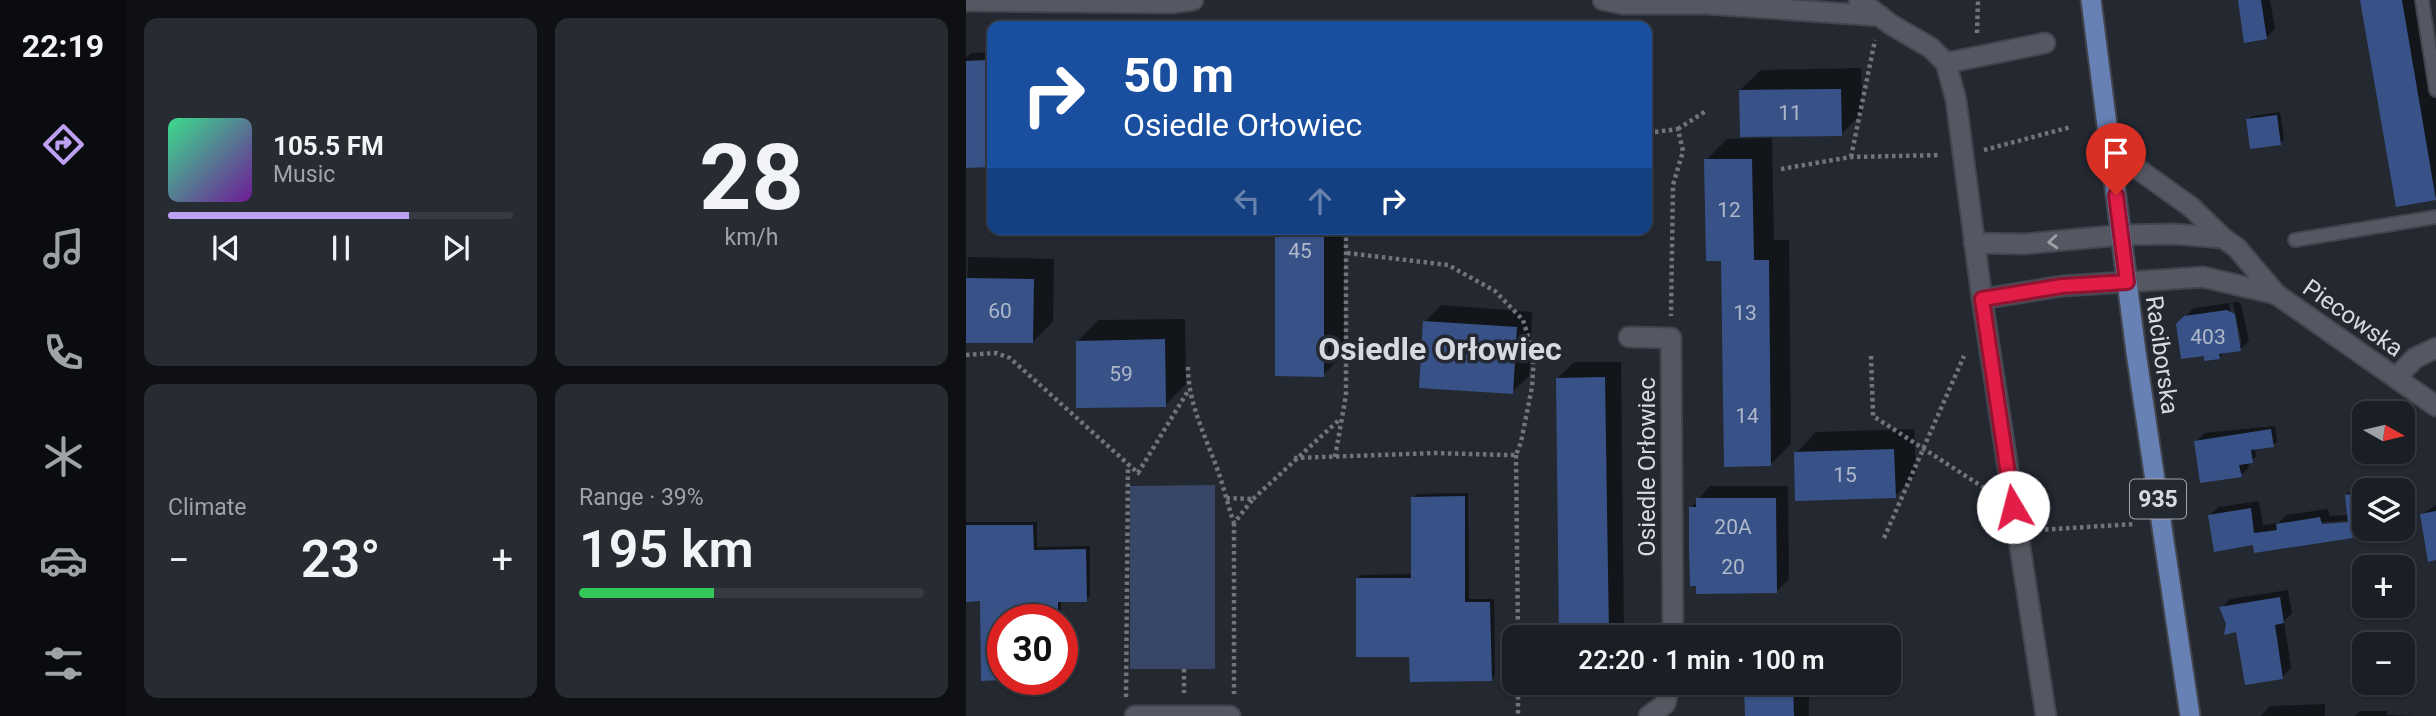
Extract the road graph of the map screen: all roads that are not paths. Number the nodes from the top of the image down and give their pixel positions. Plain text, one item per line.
1 (998, 0) edge
2 (1193, 0) edge
3 (1603, 0) edge
4 (1859, 0) edge
5 (2091, 0) edge
6 (2422, 0) edge
7 (966, 1) edge
8 (1172, 1) edge
9 (1707, 2) edge
10 (1880, 16) junction
11 (2045, 43) dead end
12 (1946, 63) junction
13 (2436, 90) edge
14 (2110, 149) junction
15 (2436, 217) edge
16 (2121, 235) junction
17 (2223, 238) junction
18 (2295, 240) dead end
19 (1974, 243) junction
20 (2127, 282) junction
21 (2276, 294) junction
22 (1982, 299) junction
23 (1629, 337) dead end
24 (2436, 348) edge
25 (2396, 378) junction
26 (2436, 406) edge
27 (1673, 625) edge
28 (1667, 695) edge
29 (1131, 709) edge
30 (1232, 709) edge
31 (1649, 716) edge
32 (2046, 716) edge
33 (2190, 716) edge

1 - 7 street
1 - 8 street
2 - 8 street
3 - 9 street
4 - 10 street
5 - 14 main road, Raciborska / 935
6 - 13 lane
9 - 10 street
10 - 12 street
11 - 12 street
12 - 19 street
14 - 16 main road, Raciborska / 935
14 - 17 street, Piecowska
15 - 18 lane
16 - 17 street
16 -> 19 street
16 - 20 main road, Raciborska / 935
17 - 21 street, Piecowska
19 - 22 street
20 - 21 street, Piecowska
20 - 22 street
20 - 33 main road, Raciborska / 935
21 - 25 street, Piecowska
22 - 32 street
23 - 27 street, Osiedle Orłowiec
24 - 25 street
25 - 26 street, Piecowska
28 - 31 street
29 - 30 street

